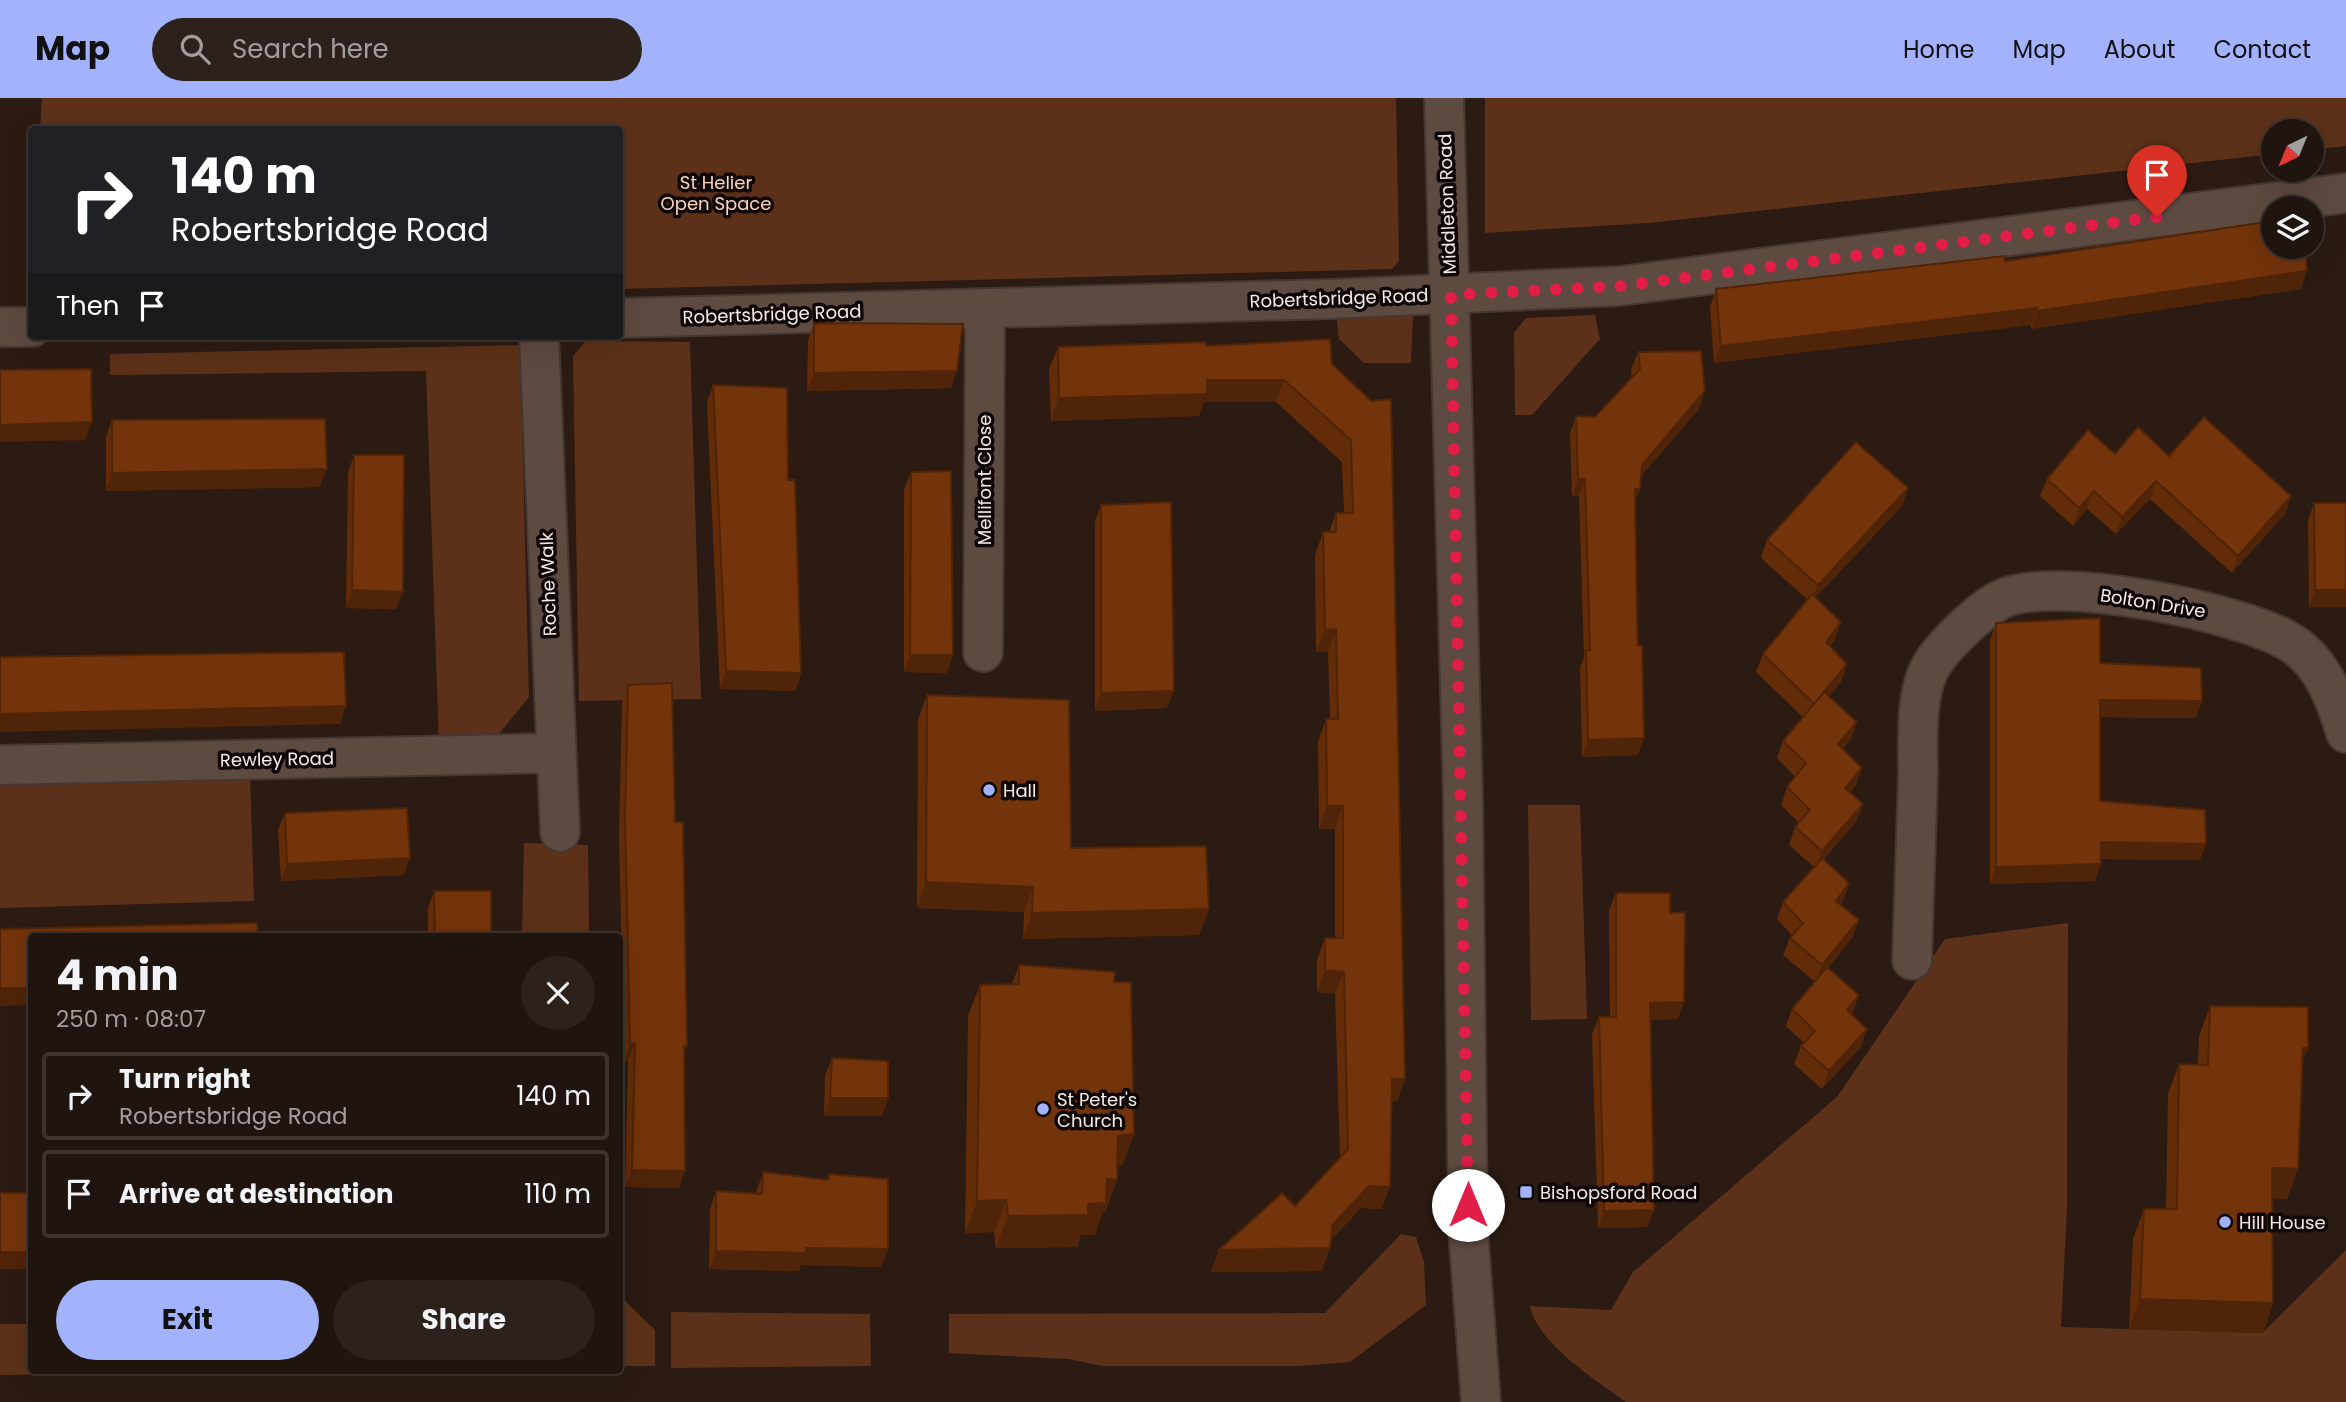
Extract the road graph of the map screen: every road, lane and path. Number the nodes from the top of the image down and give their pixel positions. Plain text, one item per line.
1 (1444, 98) edge
2 (2346, 193) edge
3 (1451, 295) junction
4 (985, 308) junction
5 (623, 318) edge
6 (0, 327) edge
7 (28, 327) edge
8 (539, 340) edge
9 (983, 652) dead end
10 (2346, 733) edge
11 (555, 753) junction
12 (0, 765) edge
13 (560, 832) dead end
14 (1912, 960) dead end
15 (1481, 1402) edge

1 - 3 street, Middleton Road
2 - 3 street, Robertsbridge Road
3 - 4 street, Robertsbridge Road
3 - 15 street, Middleton Road
4 - 5 street, Robertsbridge Road
4 - 9 street, Mellifont Close
6 - 7 street
8 - 11 street, Roche Walk
10 - 14 street, Bolton Drive
11 - 12 street, Rewley Road
11 - 13 street, Roche Walk

